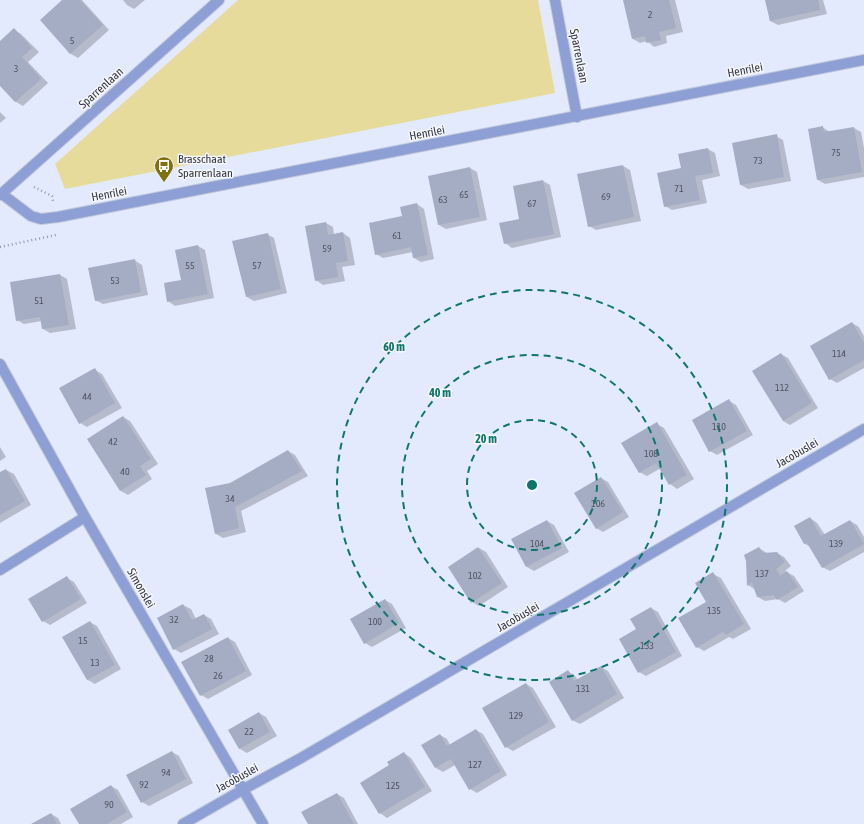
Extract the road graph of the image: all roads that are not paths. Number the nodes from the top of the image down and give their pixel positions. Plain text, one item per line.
1 (219, 0) edge
2 (555, 0) edge
3 (864, 60) edge
4 (578, 117) junction
5 (1, 194) edge
6 (0, 364) edge
7 (864, 429) edge
8 (85, 517) junction
9 (0, 570) edge
10 (244, 789) junction
11 (183, 824) edge
12 (263, 824) edge

1 - 5 street, Sparrenlaan
2 - 4 street, Sparrenlaan
3 - 4 street, Henrilei
4 - 5 street, Henrilei
6 - 8 street, Simonslei
7 - 10 street, Jacobuslei
8 - 9 street
8 - 10 street, Simonslei
10 - 11 street, Jacobuslei
10 - 12 street, Simonslei

